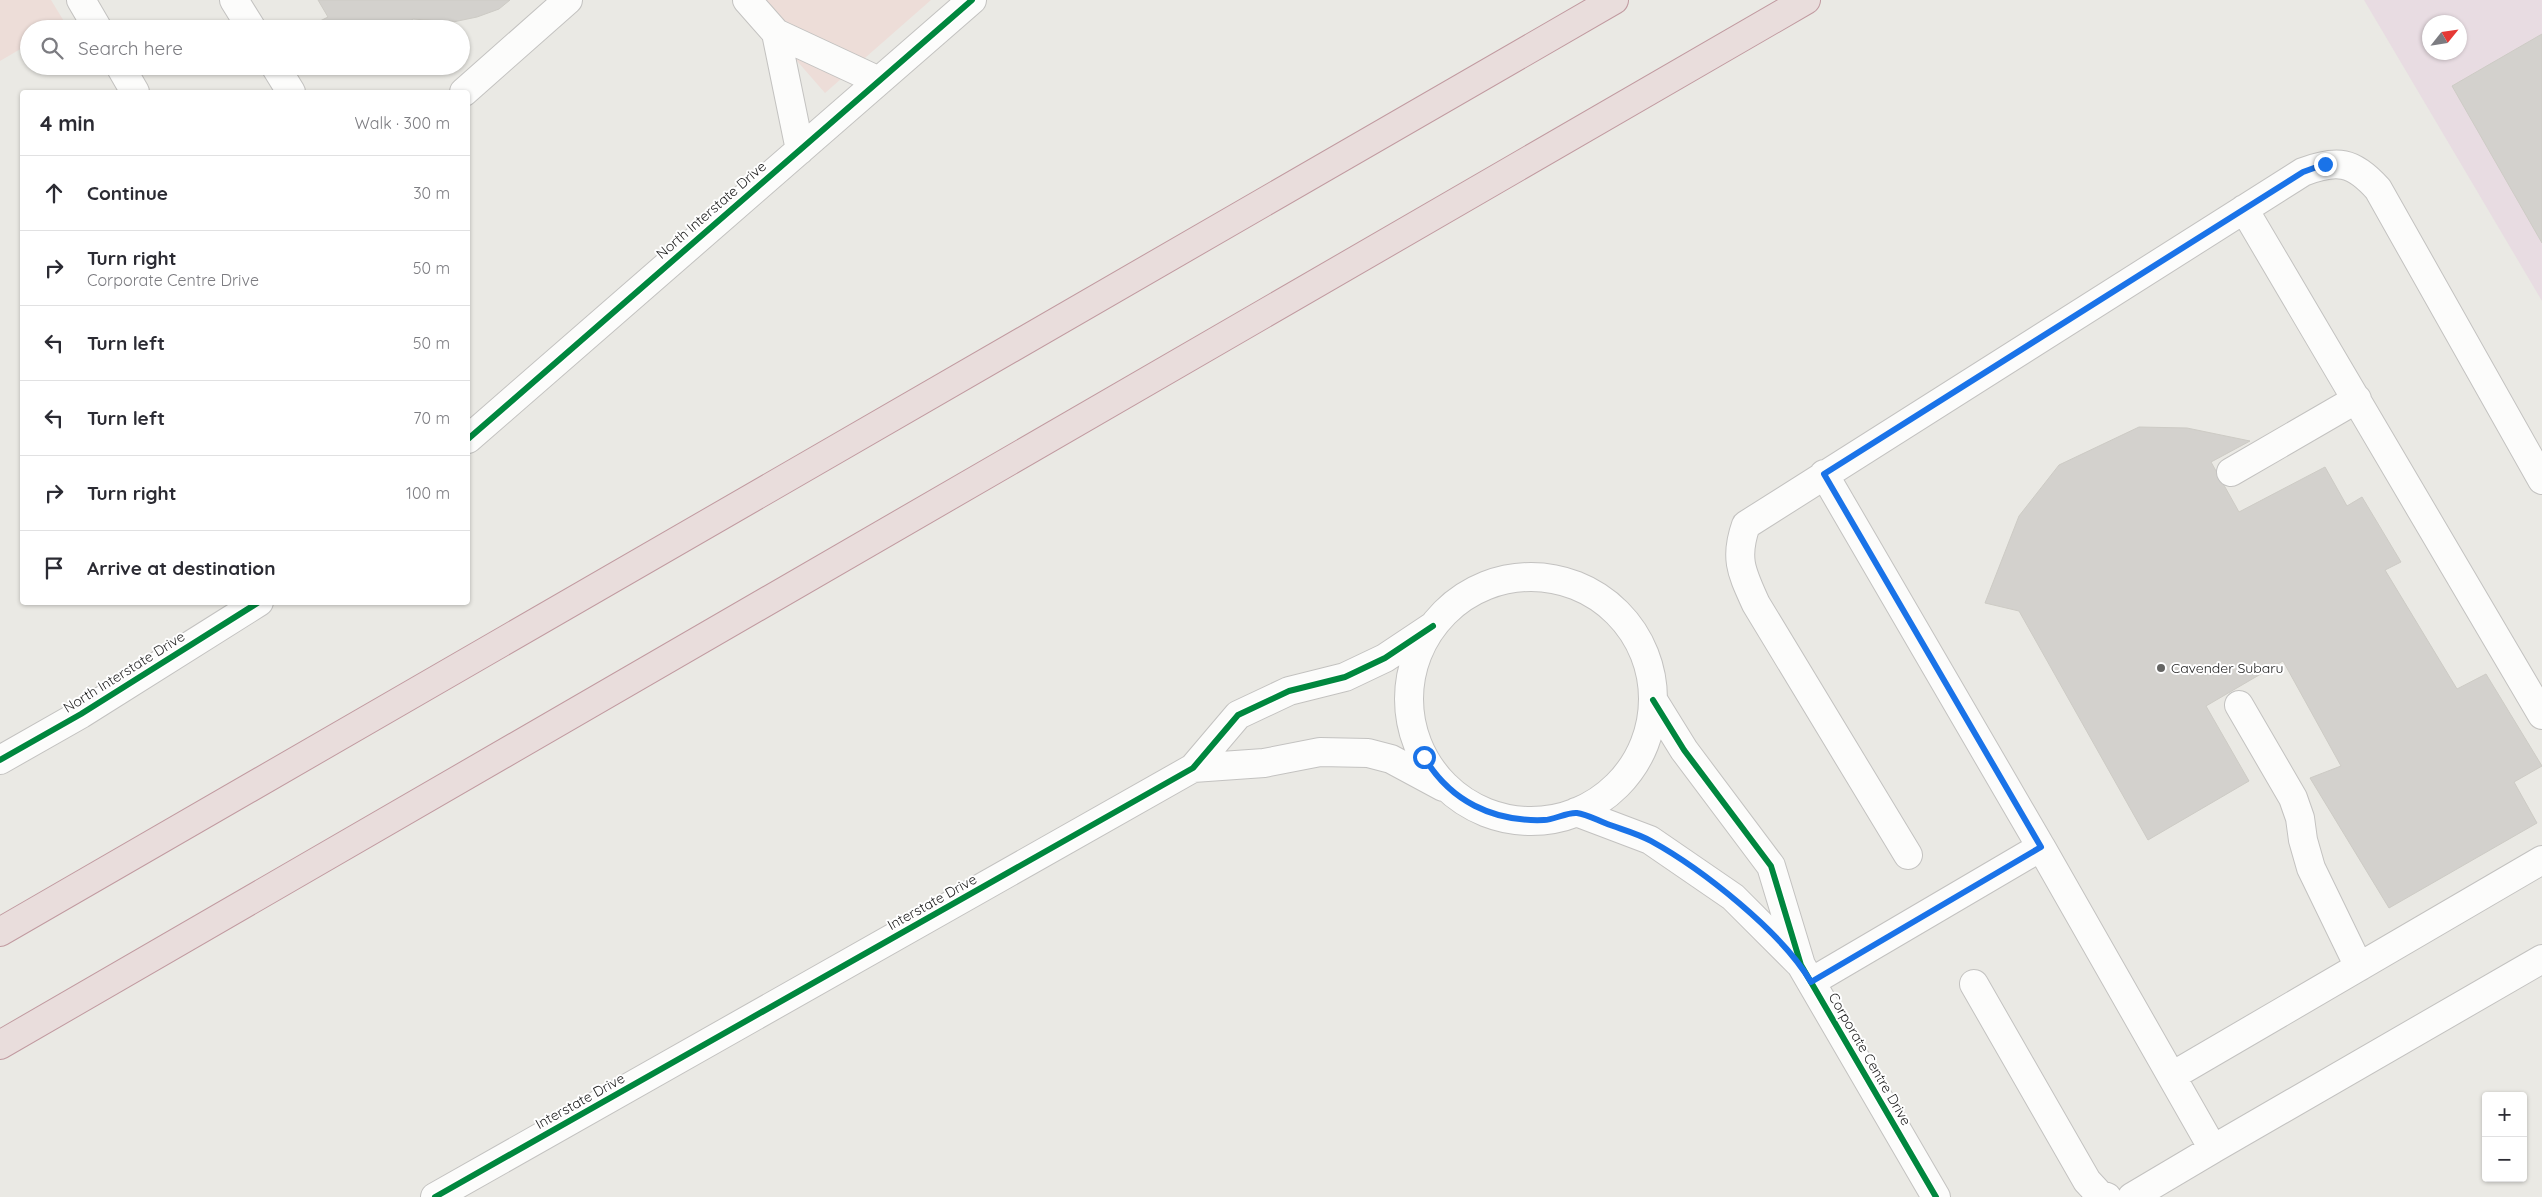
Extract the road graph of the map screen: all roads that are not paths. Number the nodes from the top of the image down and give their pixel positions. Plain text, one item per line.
1 (81, 0) edge
2 (234, 0) edge
3 (568, 0) edge
4 (747, 0) edge
5 (972, 0) edge
6 (1614, 0) edge
7 (1806, 0) edge
8 (93, 20) edge
9 (246, 20) edge
10 (776, 33) junction
11 (125, 75) edge
12 (281, 75) edge
13 (879, 81) junction
14 (134, 90) edge
15 (290, 90) edge
16 (466, 90) edge
17 (800, 150) junction
18 (2244, 209) junction
19 (2357, 400) junction
20 (470, 437) edge
21 (2231, 472) dead end
22 (1824, 474) junction
23 (2542, 480) edge
24 (253, 605) edge
25 (1433, 626) junction
26 (1653, 700) junction
27 (2239, 705) dead end
28 (2542, 715) edge
29 (0, 760) edge
30 (1193, 768) junction
31 (1453, 792) junction
32 (1576, 812) junction
33 (2041, 847) junction
34 (1908, 854) dead end
35 (2542, 860) edge
36 (0, 932) edge
37 (2542, 959) edge
38 (2358, 967) junction
39 (1806, 974) junction
40 (1974, 984) dead end
41 (0, 1045) edge
42 (2172, 1076) junction
43 (2213, 1149) junction
44 (435, 1197) edge
45 (1936, 1197) edge
46 (2107, 1197) edge
47 (2132, 1197) edge

1 - 8 street
2 - 9 street
3 - 16 street
4 - 10 street
5 - 13 street, North Interstate Drive
6 - 36 highway
7 - 41 highway
10 - 13 street
10 - 17 street
11 - 14 street
12 - 15 street
13 - 17 street, North Interstate Drive
17 - 20 street, North Interstate Drive
18 - 19 street
18 - 22 street
18 - 23 street
19 - 21 street
19 - 28 street
22 - 33 street
22 - 34 street
24 - 29 street, North Interstate Drive
25 - 26 street
25 - 30 street, Interstate Drive
25 - 31 street
26 - 32 street
26 - 39 street, Corporate Centre Drive
27 - 38 street
30 - 31 street, Interstate Drive
30 - 44 street, Interstate Drive
31 - 32 street
32 - 39 street, Corporate Centre Drive
33 - 39 street
33 - 42 street
35 - 38 street
37 - 43 street
38 - 42 street
39 - 45 street, Corporate Centre Drive
40 - 46 street
42 - 43 street
43 - 47 street

